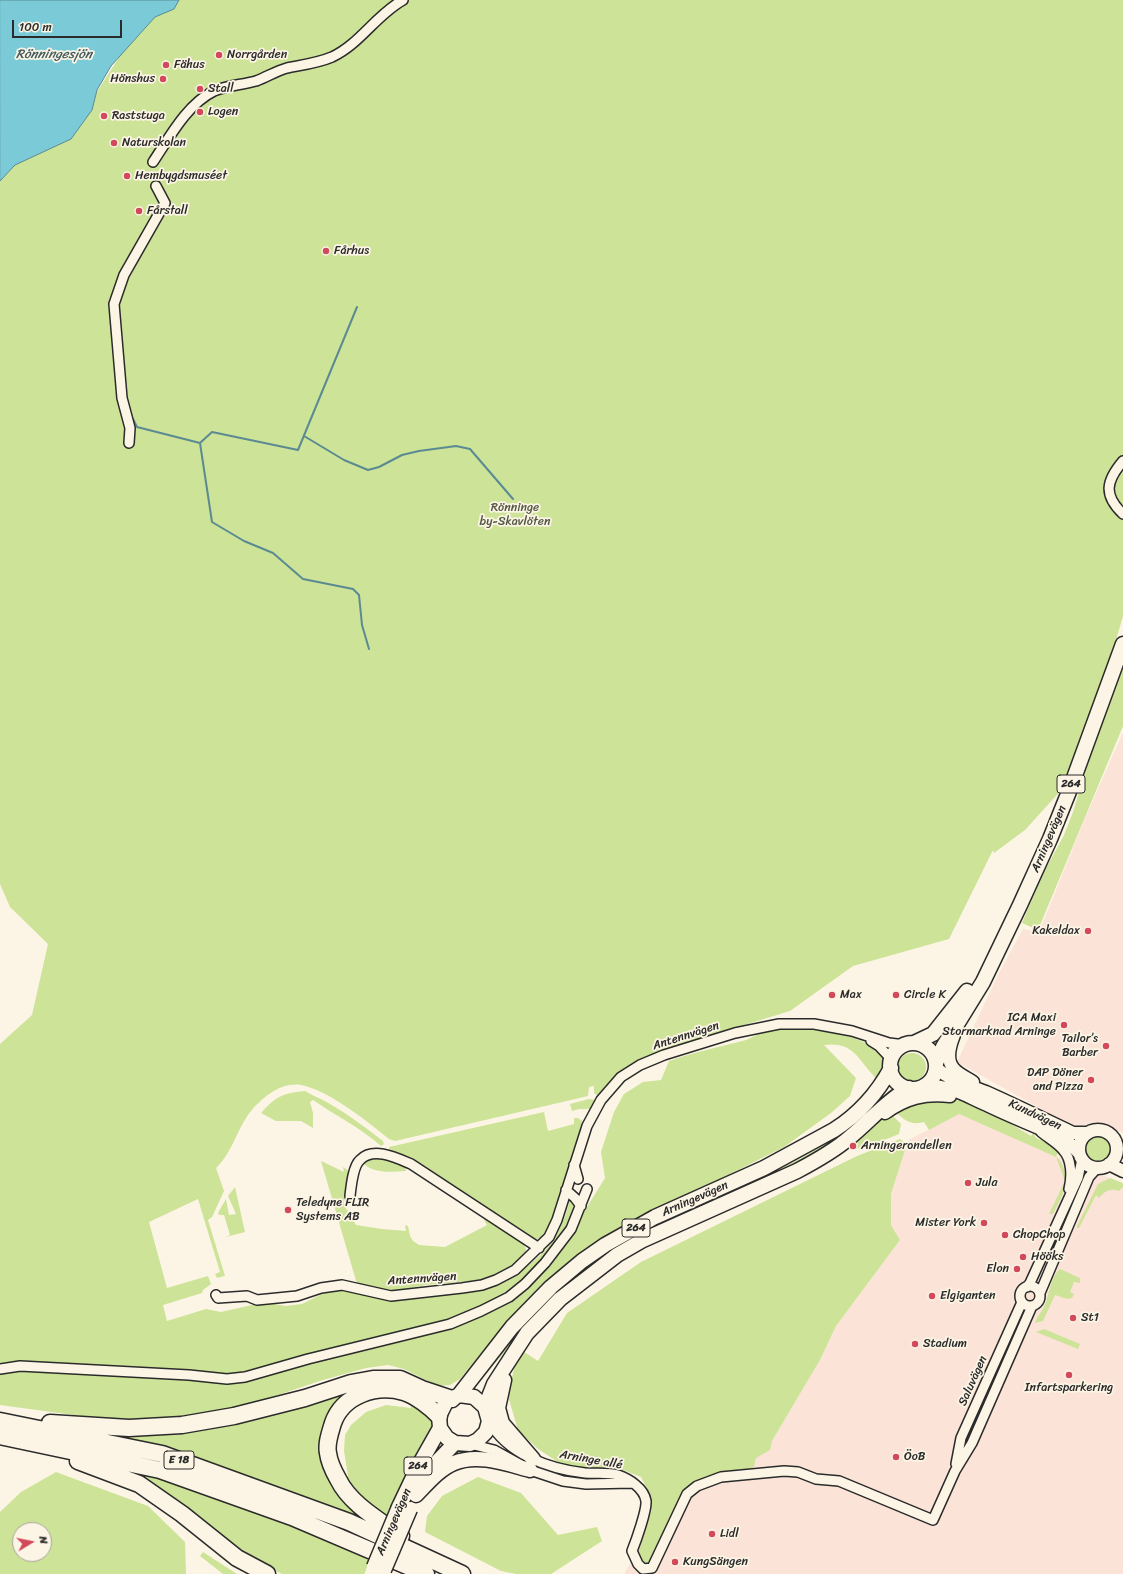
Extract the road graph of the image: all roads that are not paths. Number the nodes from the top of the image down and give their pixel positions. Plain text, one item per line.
1 (403, 0) edge
2 (153, 162) dead end
3 (156, 186) dead end
4 (129, 444) dead end
5 (1123, 461) edge
6 (1123, 514) edge
7 (1123, 644) edge
8 (1013, 921) junction
9 (962, 1014) junction
10 (861, 1035) junction
11 (910, 1044) junction
12 (891, 1064) junction
13 (936, 1066) junction
14 (925, 1086) junction
15 (909, 1088) junction
16 (984, 1092) junction
17 (971, 1097) junction
18 (1031, 1124) junction
19 (1086, 1134) junction
20 (848, 1139) junction
21 (1120, 1154) edge
22 (1080, 1156) junction
23 (1109, 1164) junction
24 (574, 1165) junction
25 (1097, 1168) junction
26 (1123, 1171) edge
27 (578, 1178) dead end
28 (587, 1189) dead end
29 (566, 1190) junction
30 (350, 1196) dead end
31 (1066, 1205) junction
32 (581, 1206) junction
33 (539, 1248) junction
34 (1027, 1287) junction
35 (1040, 1293) junction
36 (216, 1295) dead end
37 (1022, 1302) junction
38 (1032, 1306) junction
39 (508, 1362) junction
40 (0, 1369) edge
41 (455, 1397) junction
42 (485, 1407) junction
43 (489, 1421) junction
44 (440, 1422) junction
45 (1, 1428) edge
46 (455, 1443) junction
47 (470, 1444) junction
48 (532, 1464) junction
49 (955, 1471) junction
50 (416, 1495) junction
51 (404, 1508) junction
52 (933, 1520) joint
53 (378, 1571) edge
54 (262, 1573) edge
55 (426, 1574) edge
56 (462, 1574) edge
57 (465, 1574) edge

1 - 2 street
3 - 4 street
5 - 6 street
7 - 8 main road, Arningevägen / 264
8 - 9 main road, Arningevägen / 264
8 - 11 main road, Arningevägen / 264
9 - 13 main road, Arningevägen / 264
9 - 16 street, Kundvägen
10 - 11 street, Antennvägen
10 - 12 street, Antennvägen
10 - 24 street, Antennvägen
11 - 12 main road, 264
11 - 13 main road
12 - 15 main road
12 - 41 main road, Arningevägen / 264
13 - 14 main road, 264
13 - 16 street, Kundvägen
14 - 15 main road, 264
14 - 17 street, Kundvägen
15 - 20 main road, Arningevägen / 264
16 - 19 street, Kundvägen
17 - 18 street, Kundvägen
17 - 20 street, Kundvägen
18 - 22 street, Kundvägen
18 - 31 street, Kundvägen
19 - 21 street
19 - 22 street
20 - 39 main road, Arningevägen / 264
21 - 23 street
22 - 25 street
22 - 31 street, Saluvägen
23 - 25 street
23 - 26 street
24 - 27 street
24 - 29 street, Antennvägen
25 - 35 street, Saluvägen
28 - 32 street
29 - 32 street
29 - 33 street, Antennvägen
30 - 33 street
31 - 34 street, Saluvägen
32 - 40 street
33 - 36 street, Antennvägen
34 - 35 street
34 - 37 street, Saluvägen
35 - 38 street, Saluvägen
37 - 38 street
37 - 49 street, Saluvägen
38 - 49 street, Saluvägen
39 - 42 main road, Arningevägen / 264
39 - 48 main road
41 - 42 main road
41 - 44 main road, Arningevägen / 264
41 - 45 highway
42 - 43 main road
43 - 47 main road
43 - 48 street, Arninge allé
44 - 46 main road
44 - 51 main road, Arningevägen / 264
44 - 57 highway
45 - 54 highway
45 - 55 highway, E 18
45 - 56 highway, E 18
46 - 47 main road
46 - 50 main road, Arningevägen / 264
47 - 48 street, Arninge allé
48 - 50 main road
48 - 52 street, Arninge allé
49 - 52 street, Saluvägen
50 - 51 main road, Arningevägen / 264
51 - 53 main road, Arningevägen / 264, bridge

